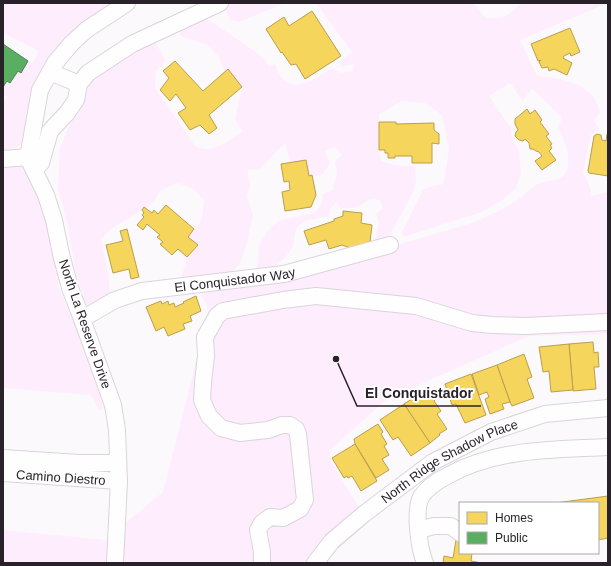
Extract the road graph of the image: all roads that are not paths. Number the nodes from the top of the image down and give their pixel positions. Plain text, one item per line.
1 (127, 3) edge
2 (220, 3) edge
3 (50, 72) junction
4 (79, 84) junction
5 (36, 108) junction
6 (60, 120) junction
7 (3, 159) edge
8 (32, 163) junction
9 (390, 245) dead end
10 (82, 319) junction
11 (608, 322) edge
12 (608, 408) edge
13 (608, 447) edge
14 (3, 458) edge
15 (118, 463) junction
16 (3, 473) edge
17 (119, 482) junction
18 (419, 530) junction
19 (459, 532) edge
20 (116, 563) edge
21 (262, 563) edge
22 (315, 563) edge
23 (425, 563) edge

1 - 3 street, North La Reserve Drive
2 - 4 street
3 - 4 street
3 - 5 street, North La Reserve Drive
4 - 6 street
5 - 6 street
5 - 8 street, North La Reserve Drive
6 - 8 street
7 - 8 street
8 - 10 street, North La Reserve Drive
9 - 10 street, El Conquistador Way
10 - 15 street, North La Reserve Drive
11 - 21 street
12 - 22 street, North Ridge Shadow Place
13 - 18 street
14 - 15 street, Camino Diestro
15 - 17 street, North La Reserve Drive
16 - 17 street, Camino Diestro
17 - 20 street, North La Reserve Drive
18 - 19 street
18 - 23 street

